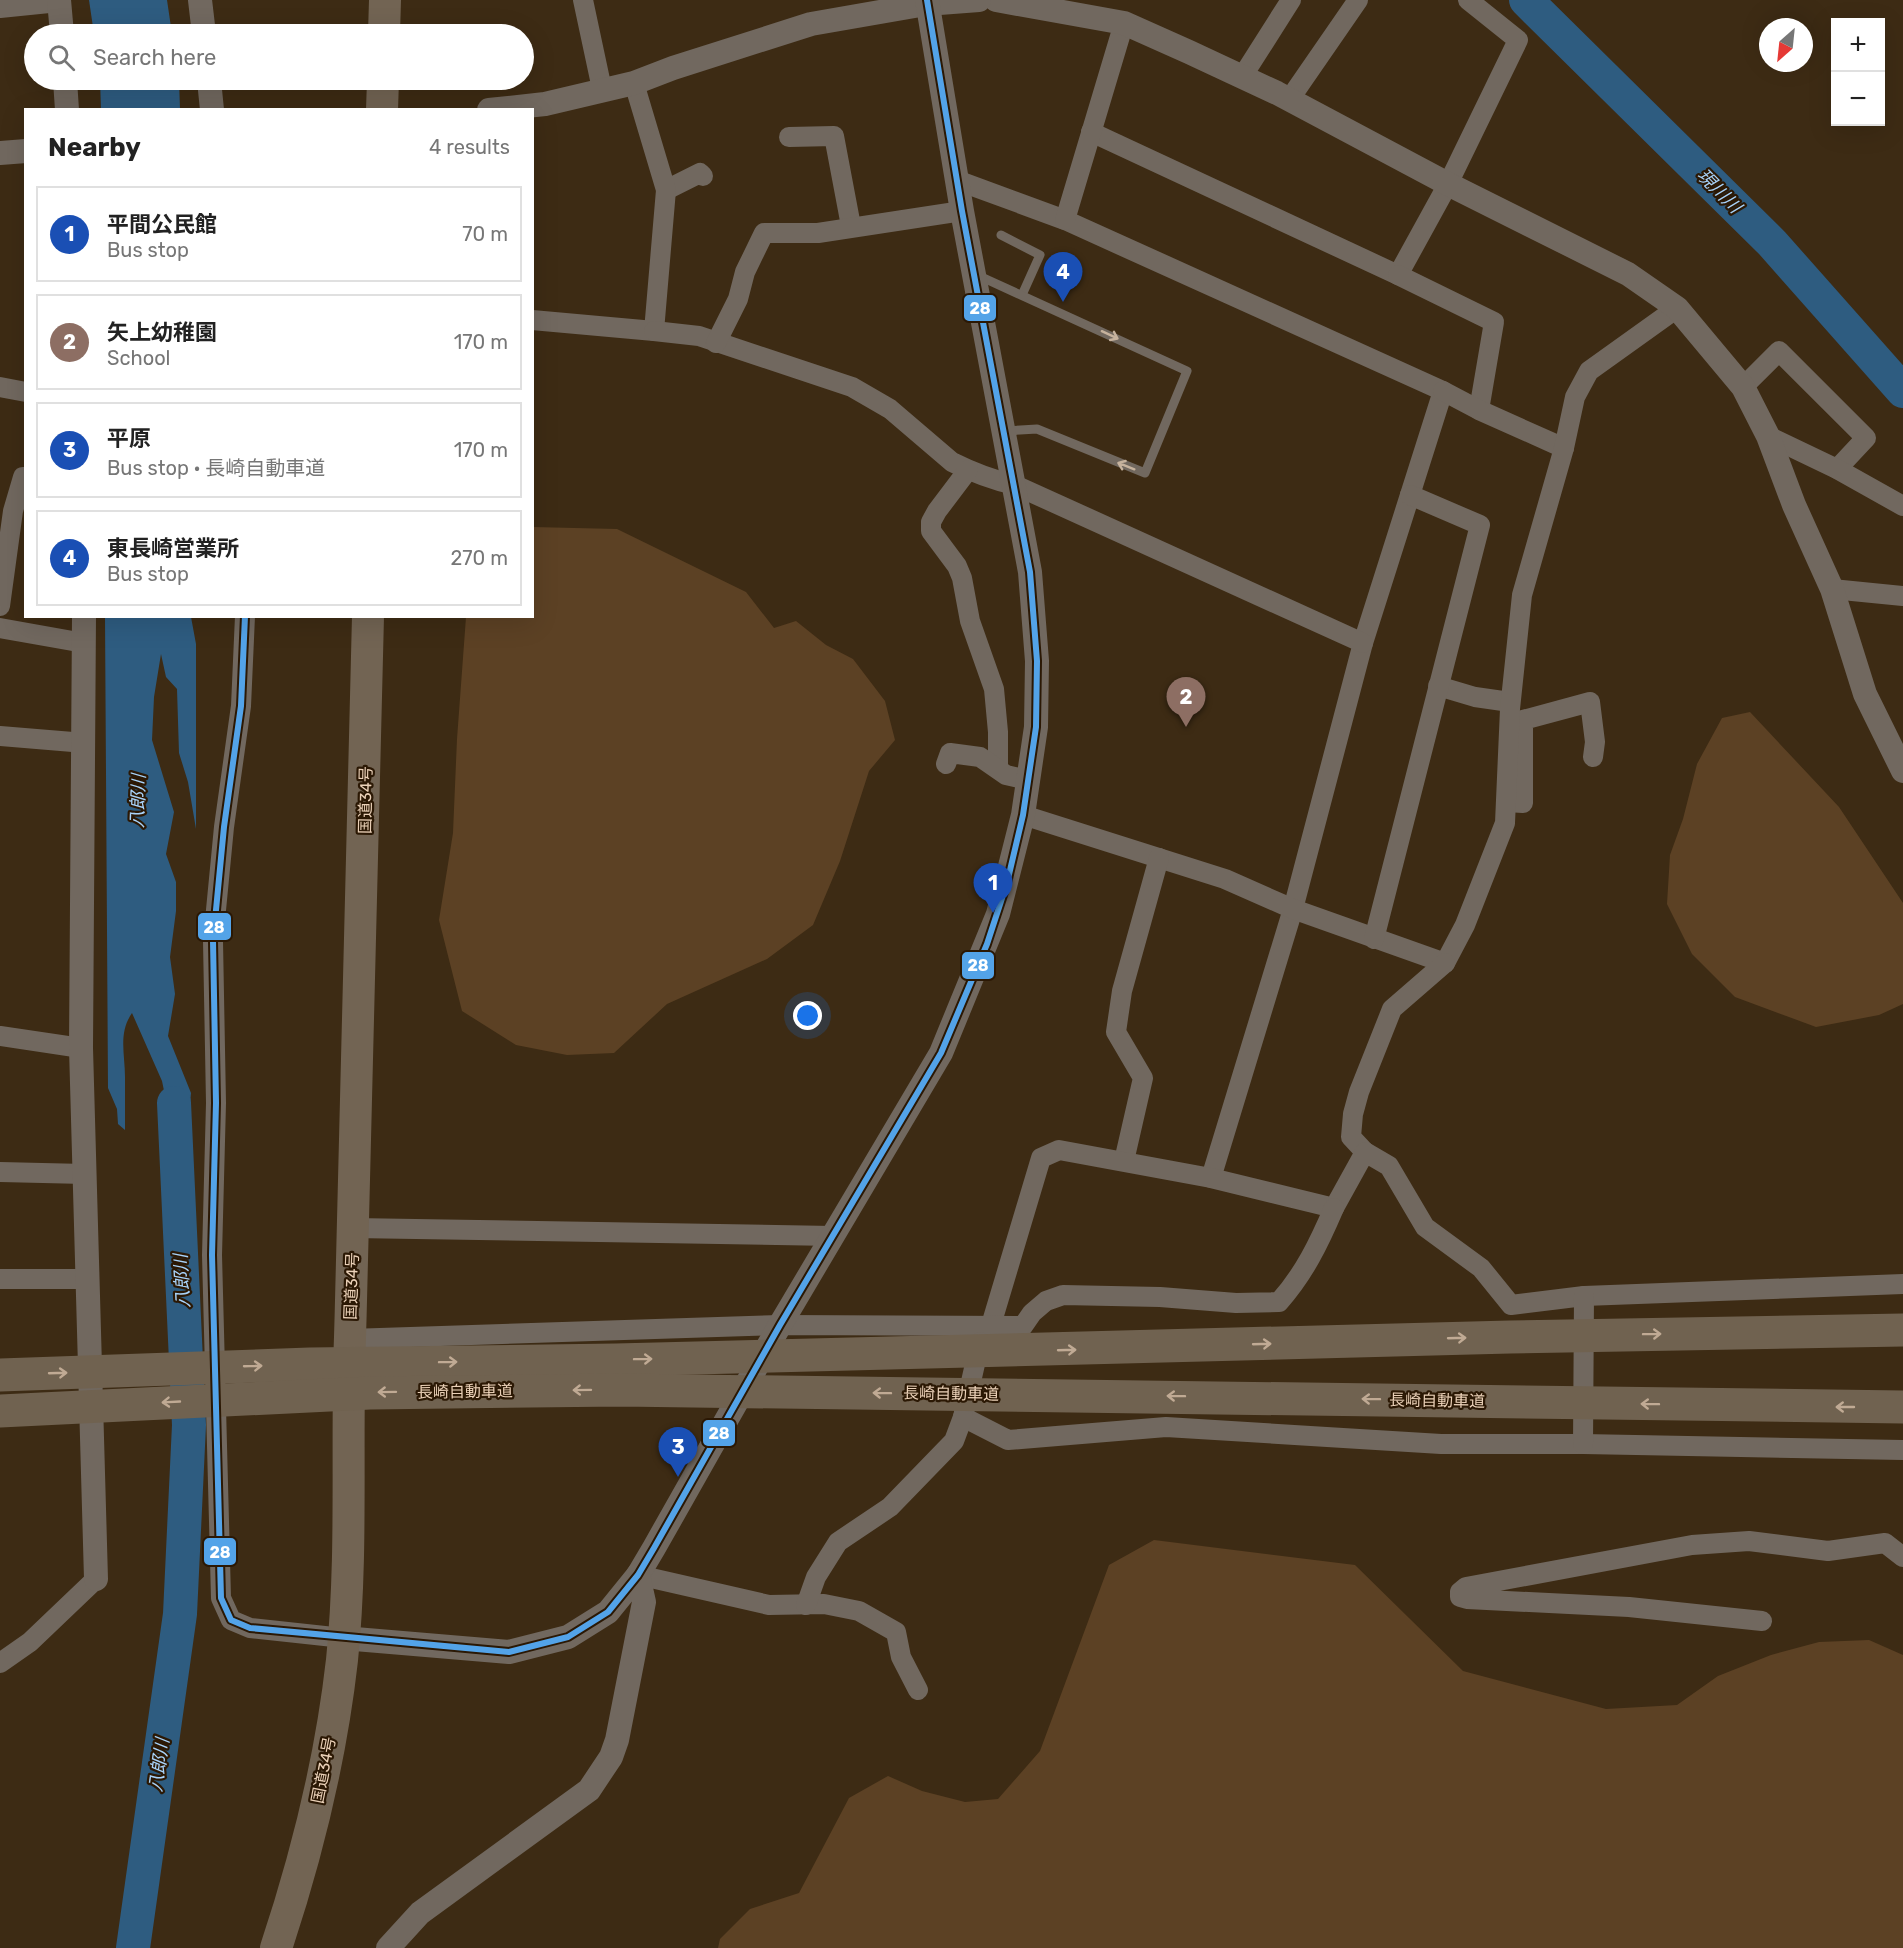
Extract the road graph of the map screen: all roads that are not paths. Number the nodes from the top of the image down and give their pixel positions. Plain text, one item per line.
1 (200, 0) edge
2 (385, 0) edge
3 (583, 0) edge
4 (979, 0) edge
5 (996, 0) edge
6 (1291, 0) edge
7 (1358, 0) edge
8 (1468, 0) edge
9 (59, 1) edge
10 (927, 2) edge
11 (1078, 6) edge
12 (0, 8) edge
13 (1124, 23) junction
14 (61, 24) edge
15 (203, 24) edge
16 (384, 24) edge
17 (1242, 76) junction
18 (634, 83) junction
19 (602, 89) junction
20 (66, 90) edge
21 (210, 90) edge
22 (383, 90) edge
23 (1288, 100) junction
24 (67, 108) edge
25 (212, 108) edge
26 (382, 108) edge
27 (508, 108) edge
28 (1090, 132) junction
29 (789, 137) dead end
30 (24, 151) edge
31 (0, 153) edge
32 (703, 176) dead end
33 (959, 181) junction
34 (1448, 184) junction
35 (666, 190) junction
36 (962, 211) junction
37 (1065, 220) junction
38 (851, 226) junction
39 (1000, 235) dead end
40 (974, 274) junction
41 (1398, 275) junction
42 (1022, 295) junction
43 (1677, 308) junction
44 (534, 320) edge
45 (654, 331) junction
46 (716, 343) junction
47 (0, 387) edge
48 (1743, 387) junction
49 (1443, 391) junction
50 (24, 392) edge
51 (1479, 410) junction
52 (1002, 431) junction
53 (1768, 436) junction
54 (1564, 448) junction
55 (1836, 469) junction
56 (968, 470) junction
57 (24, 477) edge
58 (1015, 485) junction
59 (1410, 495) junction
60 (1903, 506) edge
61 (1832, 589) junction
62 (1903, 596) edge
63 (0, 606) edge
64 (84, 618) edge
65 (245, 618) edge
66 (368, 618) edge
67 (0, 628) edge
68 (1363, 643) junction
69 (84, 644) junction
70 (1438, 686) junction
71 (1510, 702) junction
72 (0, 736) edge
73 (85, 742) junction
74 (1593, 757) dead end
75 (946, 764) dead end
76 (998, 769) junction
77 (1903, 771) edge
78 (1028, 780) junction
79 (1507, 802) junction
80 (1023, 815) junction
81 (1159, 858) junction
82 (1293, 909) junction
83 (1374, 939) junction
84 (1445, 963) junction
85 (0, 1036) edge
86 (81, 1048) junction
87 (1365, 1152) junction
88 (1124, 1161) junction
89 (0, 1172) edge
90 (85, 1174) junction
91 (1211, 1178) junction
92 (1334, 1209) junction
93 (353, 1228) junction
94 (833, 1236) junction
95 (0, 1279) edge
96 (88, 1279) junction
97 (1903, 1284) edge
98 (1584, 1296) junction
99 (780, 1325) junction
100 (1903, 1330) edge
101 (994, 1334) junction
102 (349, 1339) junction
103 (0, 1375) edge
104 (1903, 1407) edge
105 (0, 1411) edge
106 (963, 1416) junction
107 (1583, 1444) junction
108 (1903, 1450) edge
109 (1903, 1557) edge
110 (638, 1575) junction
111 (96, 1579) joint
112 (806, 1605) junction
113 (1762, 1621) dead end
114 (343, 1638) junction
115 (0, 1663) edge
116 (918, 1690) dead end
117 (276, 1948) edge
118 (388, 1948) edge

1 - 15 street
2 - 16 highway
3 - 19 street
4 - 10 street
5 - 11 street
6 - 17 street
7 - 23 street
8 - 34 street
9 - 12 street
9 - 14 street
10 - 18 street
10 - 33 street
11 - 13 street
13 - 17 street
13 - 28 street
17 - 23 street
18 - 19 street
18 - 35 street
19 - 27 street
20 - 24 street
21 - 25 street
22 - 26 highway
23 - 34 street
28 - 37 street
28 - 41 street
29 - 38 street
30 - 31 street
32 - 35 street
33 - 36 street
33 - 37 street
34 - 41 street
34 - 43 street
35 - 45 street
36 - 38 street
36 - 40 street
37 - 49 street
38 - 46 street
39 - 42 lane
40 - 42 lane
40 - 52 street
41 - 51 street
42 -> 52 lane
43 - 48 street
43 - 54 street
44 - 45 street
45 - 46 street
46 - 56 street
47 - 50 street
48 - 53 street
48 - 55 street
49 - 51 street
49 - 59 street
51 - 54 street
52 - 58 street
53 - 55 street
53 - 61 street
54 - 71 street
55 - 60 street
56 - 58 street
56 - 76 street
57 - 63 street
58 - 68 street
58 - 78 street
59 - 68 street
59 - 70 street
61 - 62 street
61 - 77 street
64 - 69 street
65 - 114 street
66 - 93 highway, 国道34号
67 - 69 street
68 - 82 street
69 - 73 street
70 - 71 street
70 - 83 street
71 - 79 street
72 - 73 street
73 - 86 street
74 - 79 street
75 - 76 street
76 - 78 street
78 - 80 street
79 - 84 street
80 - 81 street
80 - 94 street
81 - 82 street
81 - 88 street
82 - 83 street
82 - 91 street
83 - 84 street
84 - 87 street
85 - 86 street
86 - 90 street
87 - 92 street
87 - 98 street
88 - 91 street
88 - 101 street
89 - 90 street
90 - 96 street
91 - 92 street
92 - 101 street
93 - 94 street
93 - 102 highway, 国道34号
94 - 99 street
95 - 96 street
96 - 111 street
97 - 98 street
98 - 107 street
99 - 101 street
99 - 102 street
99 - 110 street
101 -> 100 highway, 長崎自動車道
103 -> 101 highway, 長崎自動車道
101 - 106 street
102 - 114 highway, 国道34号
104 -> 105 highway, 長崎自動車道
106 - 107 street
106 - 112 street
107 - 108 street
109 - 113 street
110 - 112 street
110 - 114 street
110 - 118 street
111 - 115 street
112 - 116 street
114 - 117 highway, 国道34号

